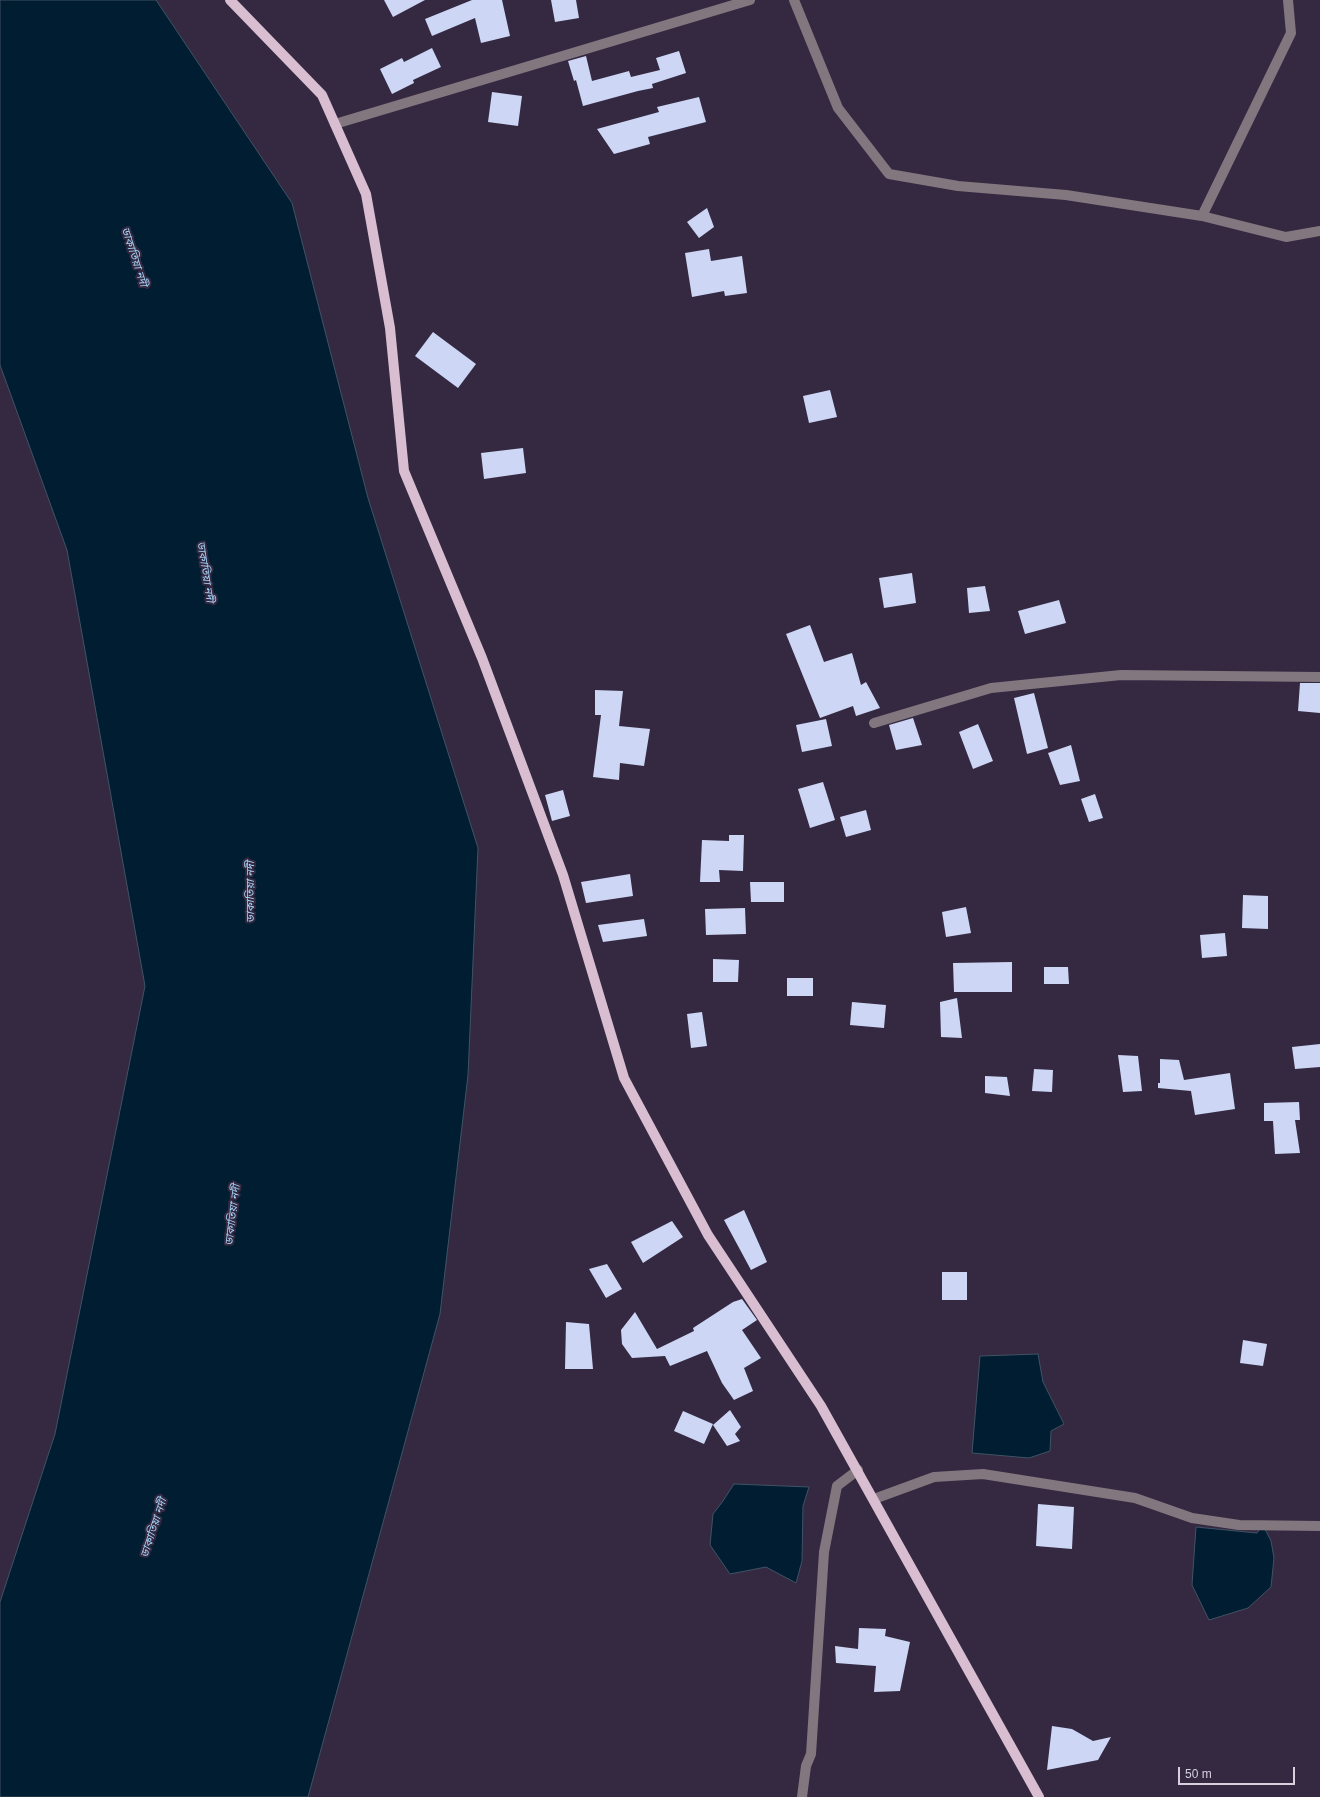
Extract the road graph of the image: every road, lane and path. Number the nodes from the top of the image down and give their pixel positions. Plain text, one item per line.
1 (230, 0) edge
2 (750, 0) edge
3 (794, 0) edge
4 (1288, 0) edge
5 (335, 124) junction
6 (1202, 216) junction
7 (1320, 231) edge
8 (1320, 677) edge
9 (874, 723) dead end
10 (857, 1470) junction
11 (874, 1499) junction
12 (1320, 1526) edge
13 (802, 1797) edge
14 (1039, 1797) edge

1 - 5 main road
2 - 5 street
3 - 6 street
4 - 6 street
5 - 10 main road
6 - 7 street
8 - 9 street
10 - 11 main road
10 - 13 street
11 - 12 street
11 - 14 main road

